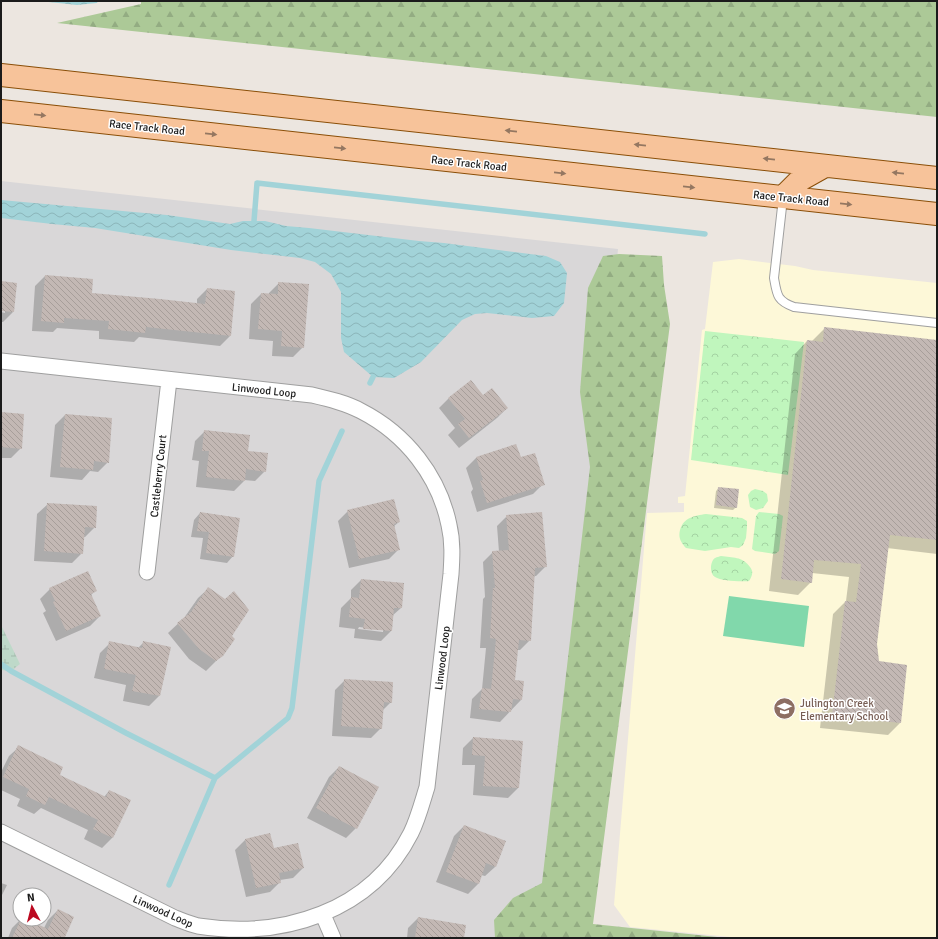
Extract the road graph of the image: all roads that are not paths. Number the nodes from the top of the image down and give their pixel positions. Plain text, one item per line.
1 (1, 75) edge
2 (1, 111) edge
3 (825, 166) junction
4 (937, 178) edge
5 (783, 197) junction
6 (937, 214) edge
7 (937, 323) edge
8 (1, 361) edge
9 (169, 380) junction
10 (147, 572) dead end
11 (1, 832) edge
12 (324, 917) junction
13 (333, 938) edge

3 -> 1 main road
2 -> 5 main road, Race Track Road
4 -> 3 main road
3 - 5 main road
5 -> 6 main road, Race Track Road
5 - 7 lane
8 - 9 street, Linwood Loop
9 - 10 street, Castleberry Court
9 - 12 street, Linwood Loop
11 - 12 street, Linwood Loop
12 - 13 street

